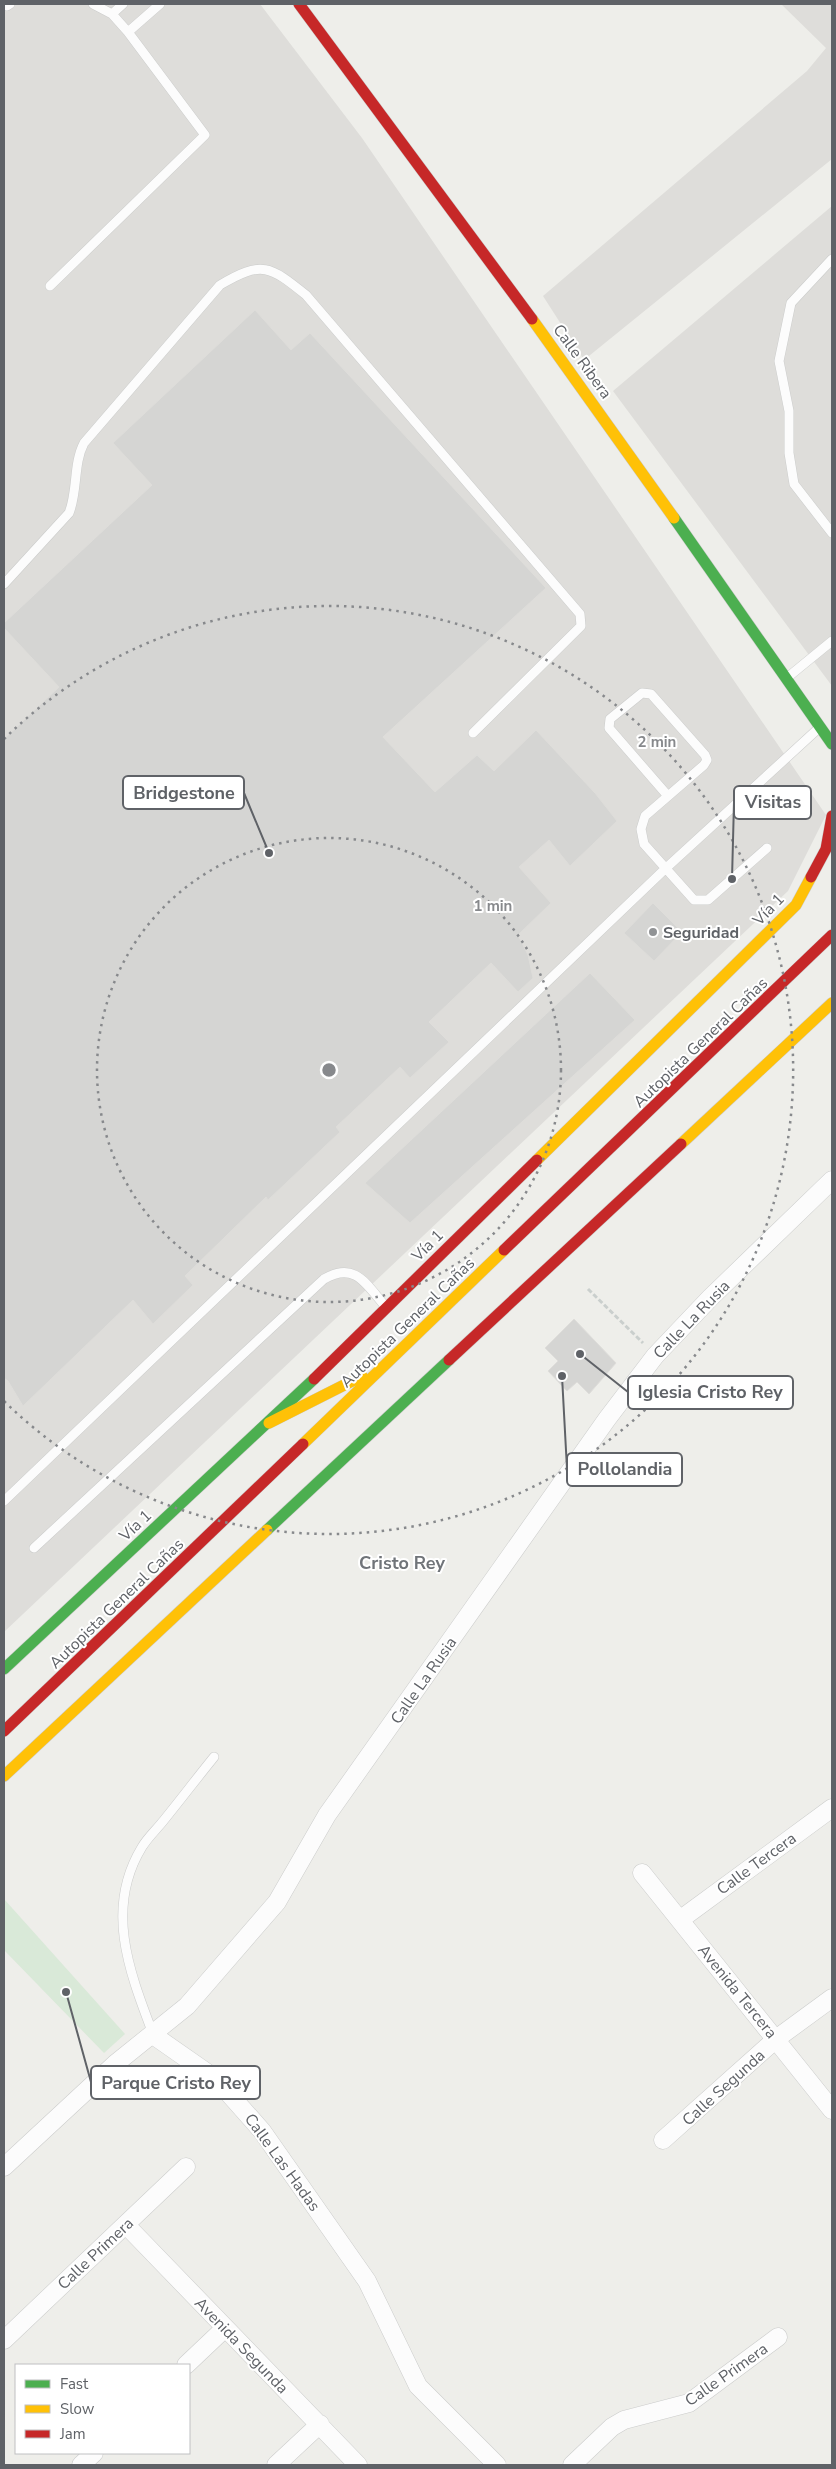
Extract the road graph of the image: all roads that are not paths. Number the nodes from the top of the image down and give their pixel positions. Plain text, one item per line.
1 (93, 4) edge
2 (123, 4) edge
3 (160, 4) edge
4 (299, 4) edge
5 (112, 14) junction
6 (128, 32) junction
7 (832, 259) edge
8 (50, 286) dead end
9 (832, 533) edge
10 (4, 584) edge
11 (832, 640) edge
12 (786, 678) junction
13 (820, 727) junction
14 (473, 734) dead end
15 (832, 743) edge
16 (832, 752) edge
17 (668, 796) junction
18 (832, 816) edge
19 (767, 848) dead end
20 (665, 868) junction
21 (832, 935) edge
22 (832, 1003) edge
23 (832, 1180) edge
24 (387, 1308) junction
25 (388, 1363) junction
26 (270, 1423) junction
27 (4, 1501) edge
28 (34, 1548) dead end
29 (4, 1669) edge
30 (4, 1731) edge
31 (214, 1757) dead end
32 (4, 1776) edge
33 (832, 1808) edge
34 (642, 1873) dead end
35 (681, 1919) junction
36 (832, 1998) edge
37 (153, 2034) junction
38 (776, 2039) junction
39 (832, 2110) edge
40 (663, 2140) dead end
41 (4, 2167) edge
42 (186, 2167) dead end
43 (126, 2224) junction
44 (224, 2328) junction
45 (778, 2337) dead end
46 (4, 2340) edge
47 (187, 2364) edge
48 (320, 2424) junction
49 (93, 2454) edge
50 (81, 2465) edge
51 (276, 2465) edge
52 (358, 2465) edge
53 (497, 2465) edge
54 (572, 2465) edge

1 - 5 lane
2 - 5 lane
3 - 6 lane
4 - 12 main road, Calle Ribera
5 - 6 lane
6 - 8 lane
7 - 9 lane
10 - 14 lane
11 - 12 lane
12 - 13 main road, Calle Ribera
13 - 15 main road, Calle Ribera
13 - 20 lane
15 - 16 main road
17 - 17 lane
17 - 20 lane
18 - 24 main road, Vía 1
19 - 20 lane
20 - 27 lane
21 - 25 main road, Autopista General Cañas
22 - 32 main road
23 - 37 street, Calle La Rusia
24 - 26 main road, Vía 1
24 - 28 lane
25 - 26 main road
25 - 30 main road, Autopista General Cañas
26 - 29 main road, Vía 1
31 - 37 lane
33 - 35 street, Calle Tercera
34 - 35 street, Avenida Tercera
35 - 38 street, Avenida Tercera
36 - 38 street, Calle Segunda
37 - 41 street, Calle La Rusia
37 - 53 street, Calle Las Hadas
38 - 39 street, Avenida Tercera
38 - 40 street, Calle Segunda
42 - 43 street, Calle Primera
43 - 44 street, Avenida Segunda
43 - 46 street, Calle Primera
44 - 47 street
44 - 48 street, Avenida Segunda
45 - 54 street, Calle Primera
48 - 51 street
48 - 52 street, Avenida Segunda
49 - 50 street

